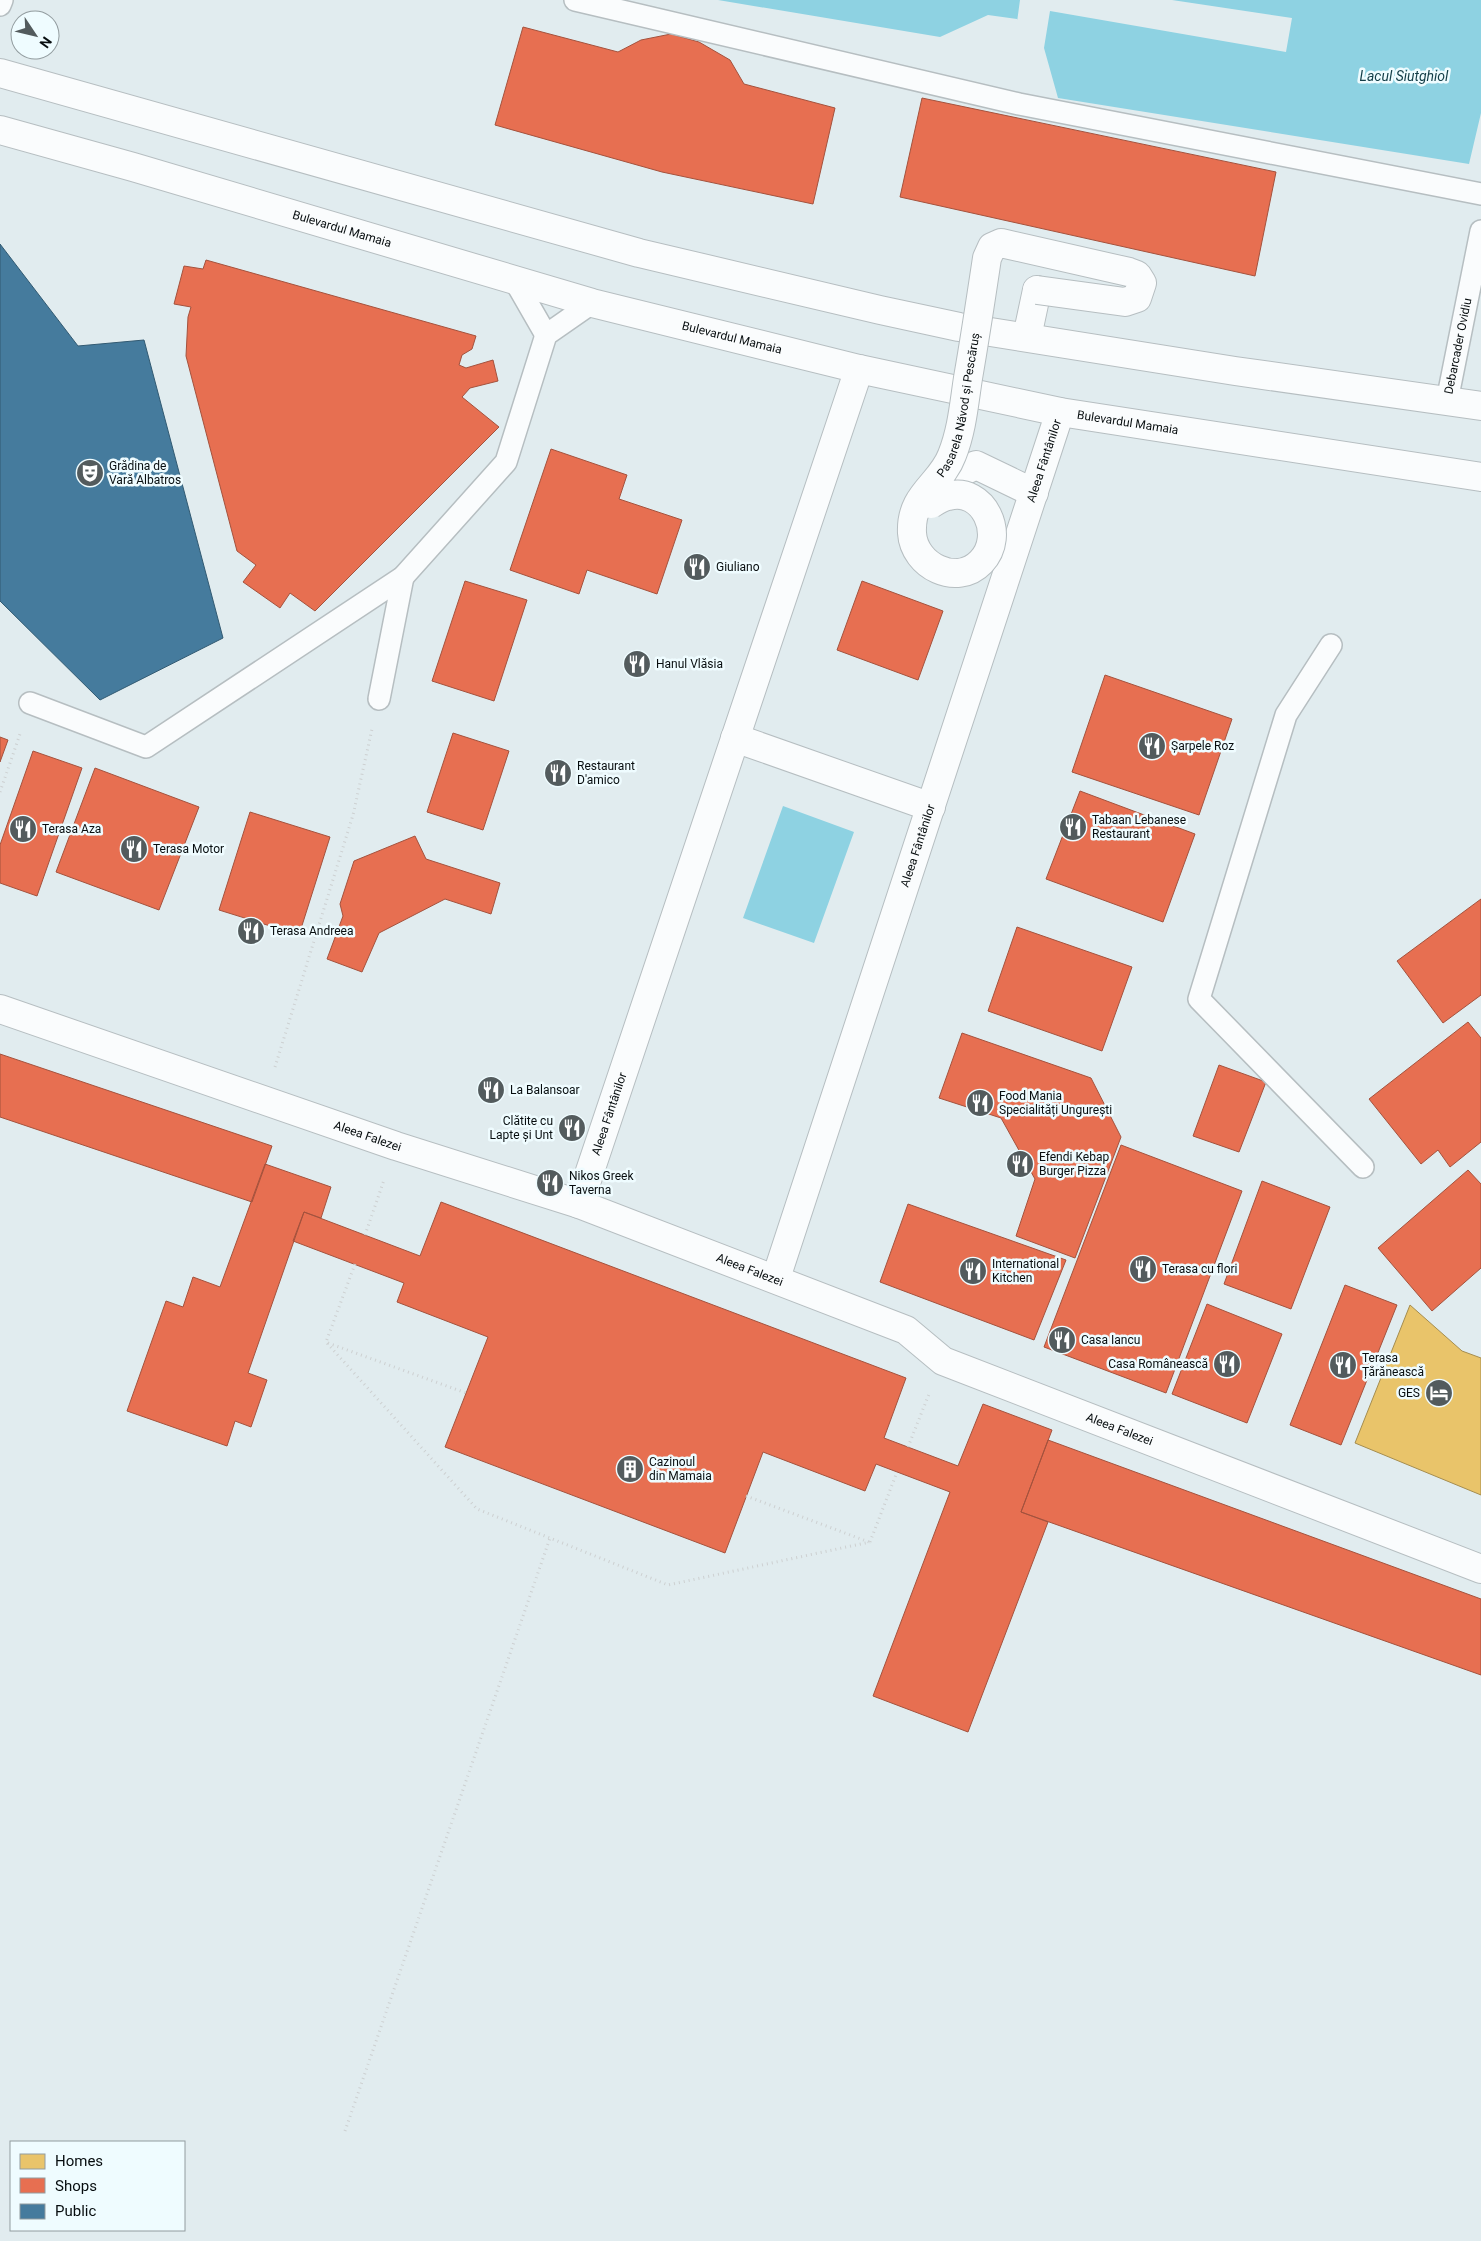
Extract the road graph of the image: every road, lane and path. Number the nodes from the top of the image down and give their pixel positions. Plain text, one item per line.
1 (2, 0) edge
2 (575, 0) edge
3 (0, 5) edge
4 (0, 73) edge
5 (0, 130) edge
6 (1481, 194) edge
7 (1481, 231) edge
8 (515, 281) junction
9 (592, 303) junction
10 (546, 335) junction
11 (1027, 338) junction
12 (858, 369) junction
13 (1447, 401) junction
14 (1481, 406) edge
15 (1060, 412) junction
16 (1481, 477) edge
17 (1034, 494) junction
18 (403, 577) junction
19 (1331, 646) dead end
20 (379, 700) joint
21 (30, 703) dead end
22 (21, 731) dead end
23 (735, 738) junction
24 (0, 792) edge
25 (931, 807) junction
26 (0, 1009) edge
27 (264, 1101) junction
28 (396, 1146) junction
29 (1363, 1167) dead end
30 (579, 1204) junction
31 (365, 1235) dead end
32 (355, 1264) dead end
33 (776, 1278) junction
34 (326, 1342) junction
35 (943, 1361) junction
36 (466, 1393) dead end
37 (908, 1447) dead end
38 (898, 1472) dead end
39 (746, 1496) dead end
40 (550, 1538) junction
41 (870, 1542) junction
42 (1481, 1569) edge
43 (345, 2131) dead end

1 - 3 lane
2 - 6 lane
4 - 11 street
5 - 8 street, Bulevardul Mamaia
7 - 13 lane, Debarcader Ovidiu
8 - 9 street, Bulevardul Mamaia
8 - 10 lane
9 - 10 lane
9 - 12 street, Bulevardul Mamaia
10 - 18 lane
11 - 13 street
11 - 17 street, Pasarela Năvod și Pescăruș, bridge
12 - 15 street, Bulevardul Mamaia
12 - 23 street, Aleea Fântânilor
13 - 14 street
15 - 16 street, Bulevardul Mamaia
15 - 17 street, Aleea Fântânilor
17 - 25 street, Aleea Fântânilor
18 - 20 lane
18 - 21 lane
19 - 29 lane
20 - 27 path
22 - 24 path
23 - 25 street
23 - 30 street, Aleea Fântânilor
25 - 33 street, Aleea Fântânilor
26 - 27 street, Aleea Falezei
27 - 28 street, Aleea Falezei
28 - 30 street, Aleea Falezei
28 - 31 path
30 - 33 street, Aleea Falezei
32 - 34 path
33 - 35 street, Aleea Falezei
34 - 36 path
34 - 40 path
35 - 37 path
35 - 42 street, Aleea Falezei
38 - 41 path
39 - 41 path
40 - 41 path
40 - 43 path

